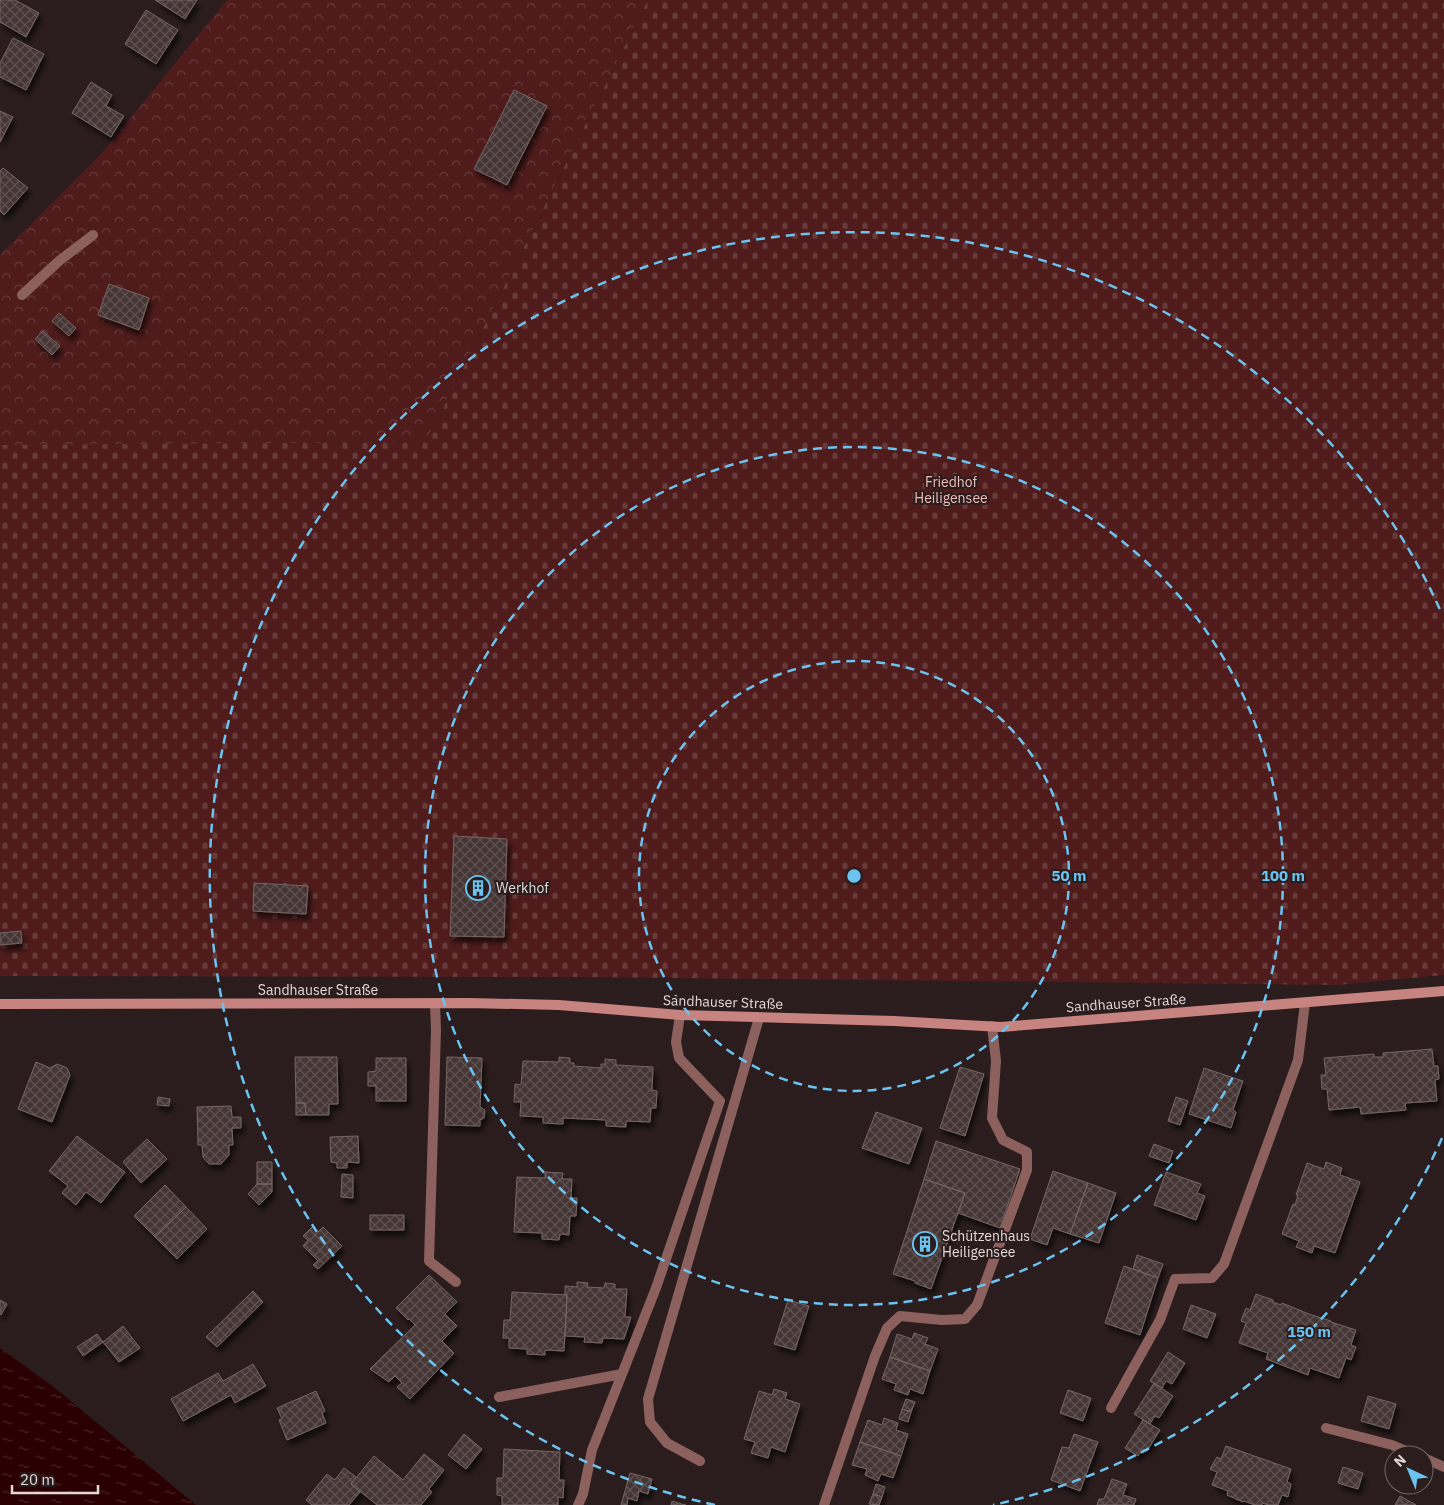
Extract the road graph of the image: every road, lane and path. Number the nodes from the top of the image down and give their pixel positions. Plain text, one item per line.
1 (93, 235) dead end
2 (22, 295) dead end
3 (1444, 991) edge
4 (1305, 1003) junction
5 (0, 1004) edge
6 (435, 1004) junction
7 (680, 1015) junction
8 (759, 1018) junction
9 (992, 1026) junction
10 (456, 1282) dead end
11 (622, 1374) junction
12 (498, 1397) dead end
13 (1111, 1408) dead end
14 (1326, 1428) dead end
15 (1394, 1445) edge
16 (700, 1461) dead end
17 (578, 1505) edge
18 (824, 1505) edge

1 - 2 street
3 - 4 main road, Sandhauser Straße
4 - 9 main road, Sandhauser Straße
4 - 13 street
5 - 6 main road, Sandhauser Straße
6 - 7 main road, Sandhauser Straße
6 - 10 street
7 - 8 main road, Sandhauser Straße
7 - 11 street
8 - 9 main road, Sandhauser Straße
8 - 16 street
9 - 18 street
11 - 12 street
11 - 17 street
14 - 15 street

